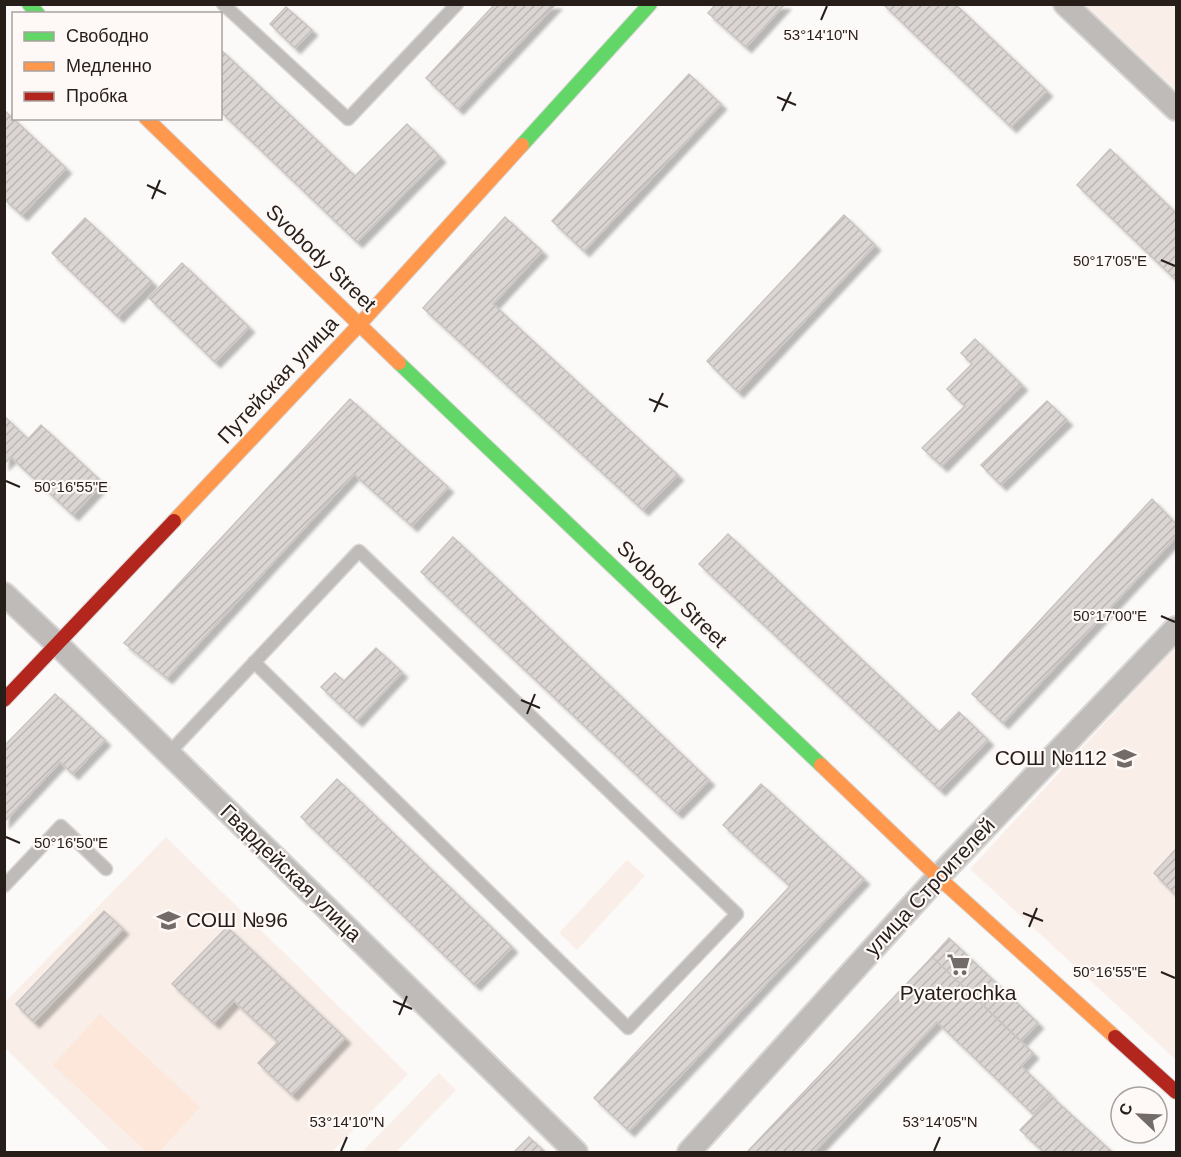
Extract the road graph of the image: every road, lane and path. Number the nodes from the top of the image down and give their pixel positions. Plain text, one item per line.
1 (223, 4) edge
2 (457, 4) edge
3 (650, 4) edge
4 (1065, 4) edge
5 (1176, 109) edge
6 (148, 120) edge
7 (359, 325) junction
8 (4, 594) edge
9 (1176, 628) edge
10 (57, 644) junction
11 (254, 662) junction
12 (4, 700) edge
13 (169, 753) junction
14 (106, 869) dead end
15 (938, 877) junction
16 (4, 886) edge
17 (1176, 1092) edge
18 (576, 1152) edge
19 (689, 1152) edge

1 - 2 lane
3 - 7 street, Путейская улица
4 - 5 street
6 - 7 street, Svobody Street
7 - 10 street, Путейская улица
7 - 15 street, Svobody Street
8 - 10 street, Гвардейская улица
9 - 15 street, улица Строителей
10 - 12 street, Путейская улица
10 - 13 street, Гвардейская улица
11 - 11 lane
11 - 13 lane
13 - 18 street, Гвардейская улица
14 - 16 lane
15 - 17 street, Svobody Street
15 - 19 street, улица Строителей

